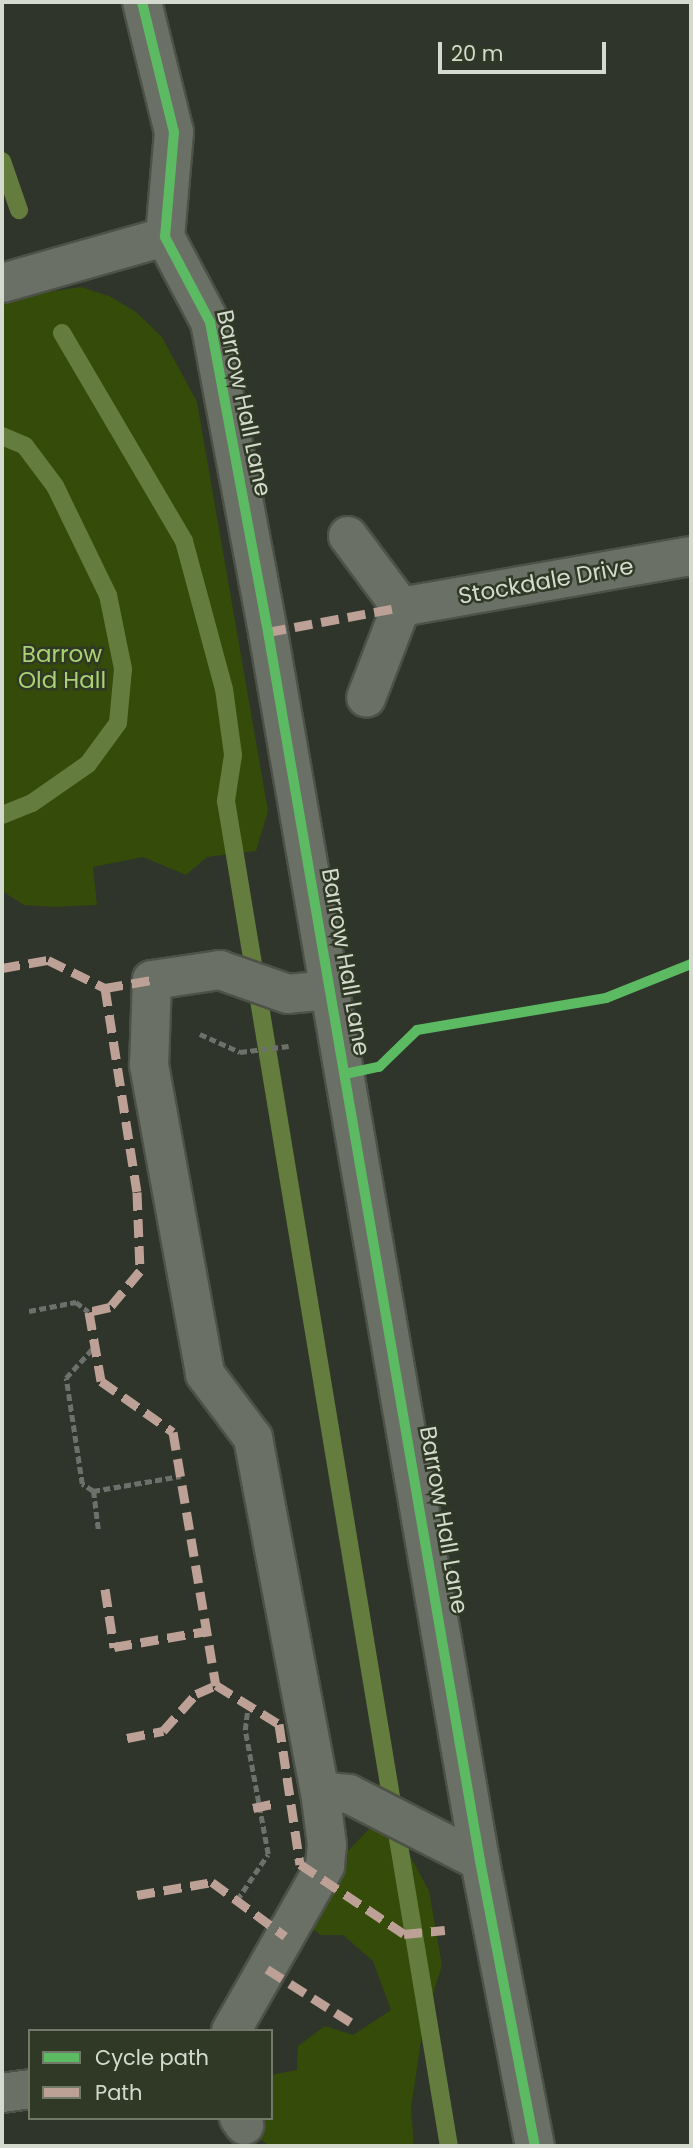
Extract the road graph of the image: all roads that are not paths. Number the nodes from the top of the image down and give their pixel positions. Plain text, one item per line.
1 (142, 2) edge
2 (165, 237) junction
3 (2, 283) edge
4 (348, 536) dead end
5 (691, 556) edge
6 (401, 607) junction
7 (366, 698) dead end
8 (330, 990) junction
9 (320, 1791) junction
10 (480, 1861) junction
11 (232, 2029) edge
12 (28, 2089) edge
13 (2, 2093) edge
14 (535, 2146) edge

1 - 2 street
2 - 3 street
2 - 8 street, Barrow Hall Lane
4 - 6 street
5 - 6 street, Stockdale Drive
6 - 7 street
8 - 9 street
8 - 10 street, Barrow Hall Lane
9 - 10 street
9 - 11 street
10 - 14 street, Barrow Hall Lane
12 - 13 street

